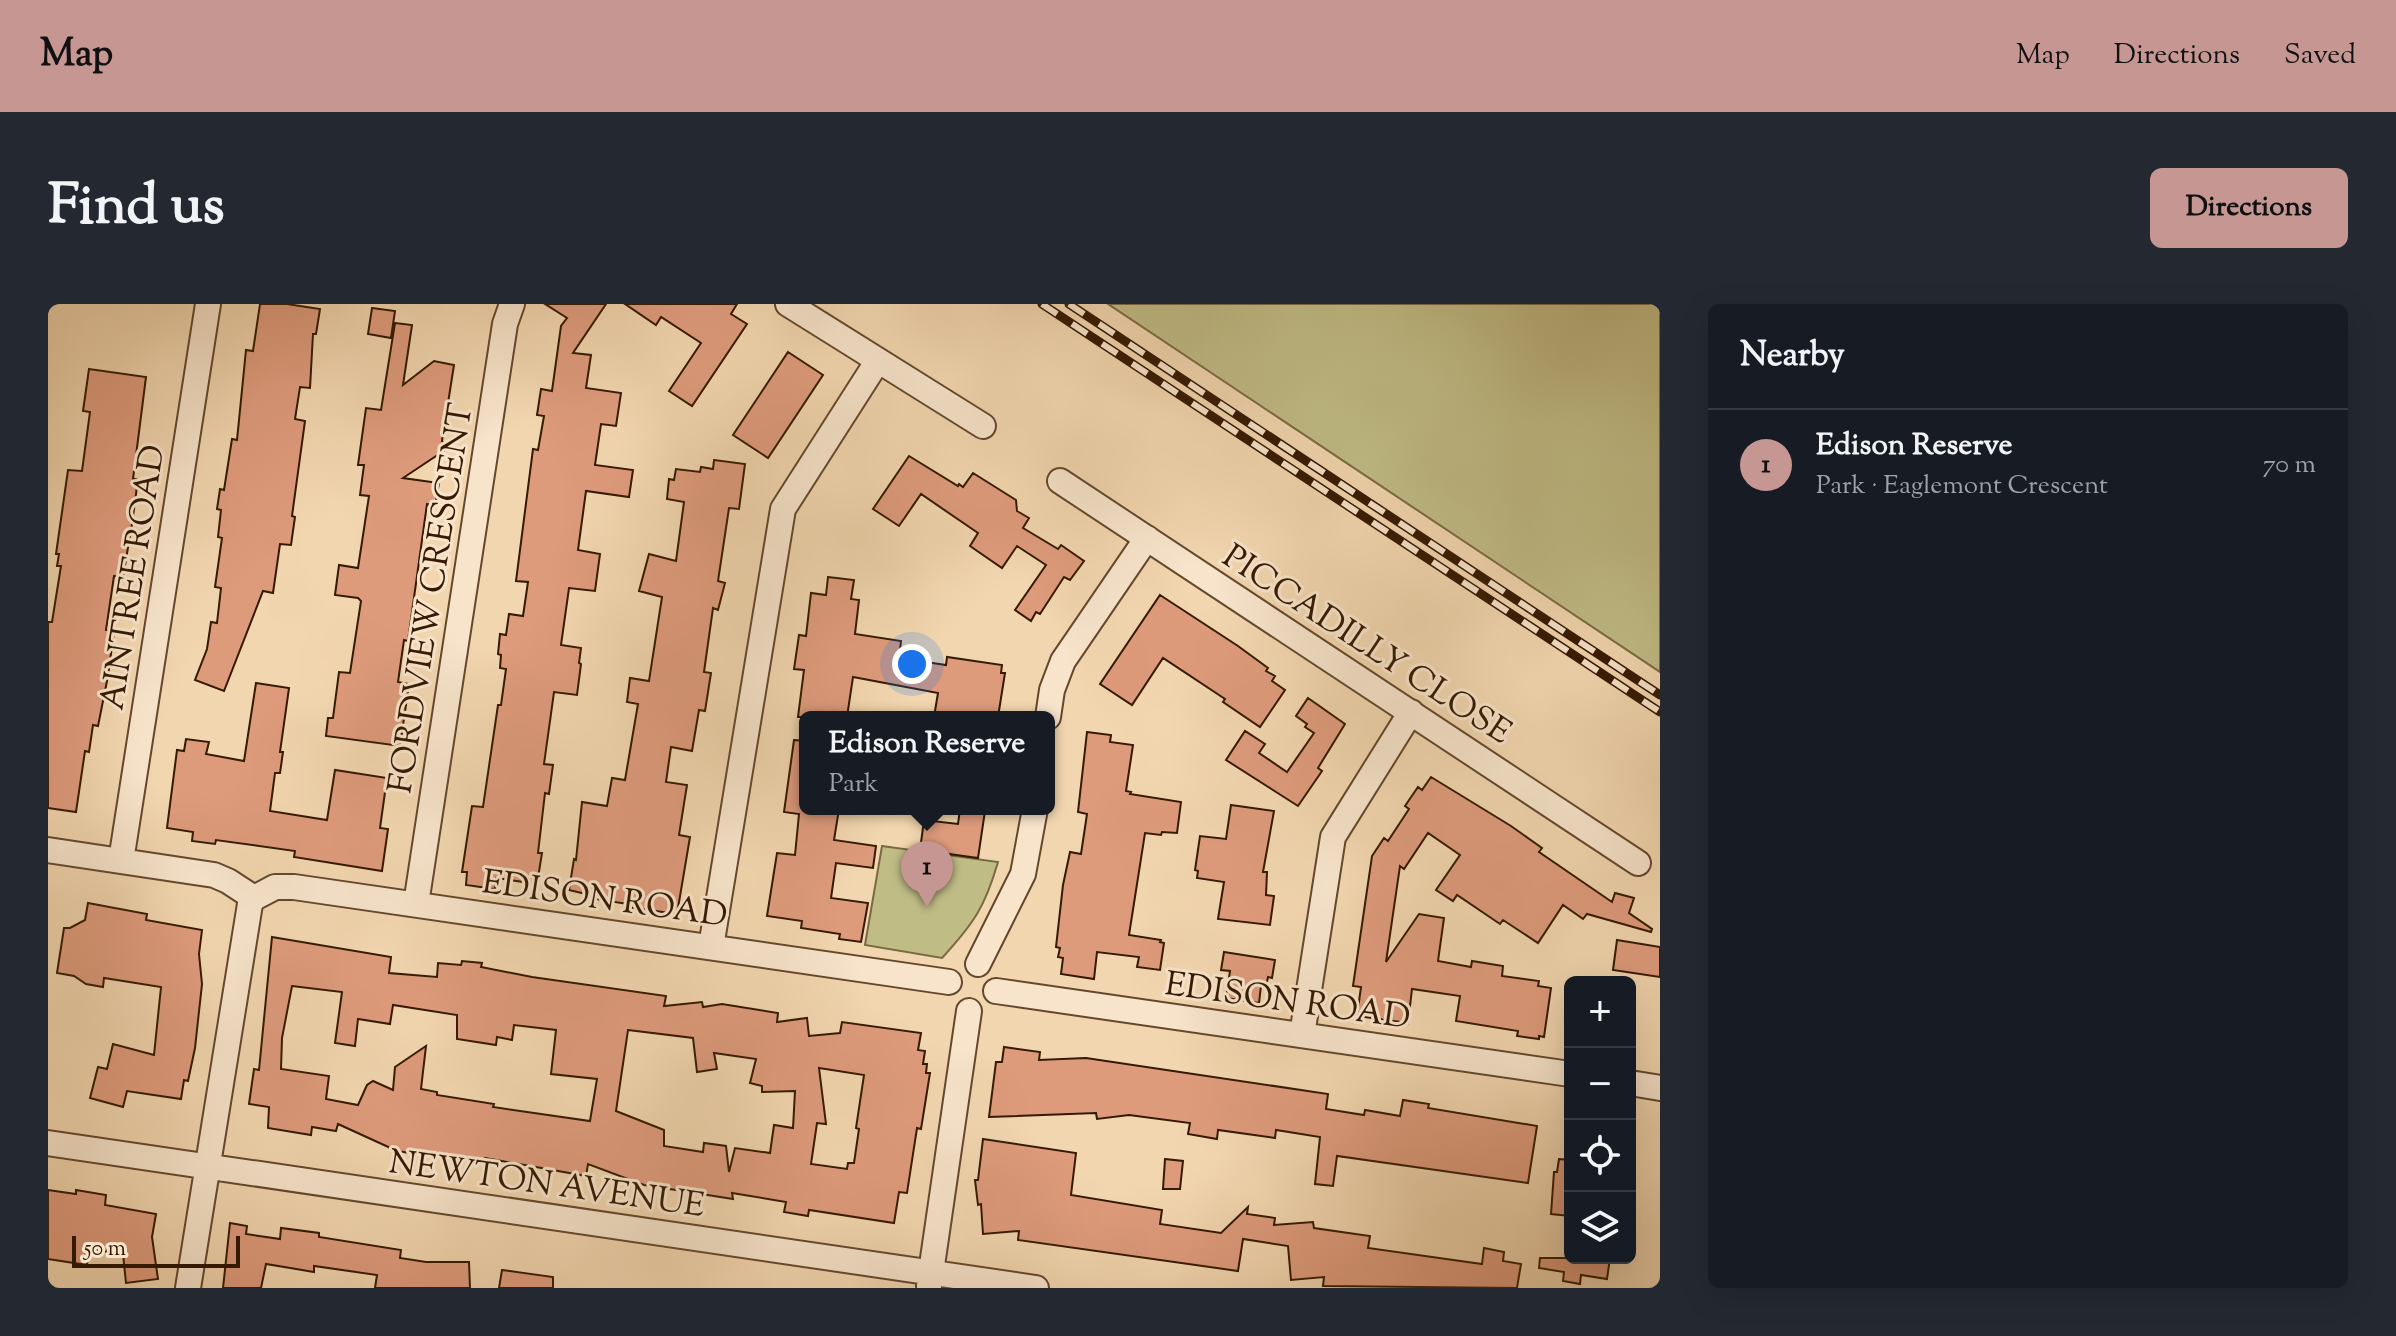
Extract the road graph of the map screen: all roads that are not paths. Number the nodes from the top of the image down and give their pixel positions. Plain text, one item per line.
1 (208, 304) edge
2 (512, 304) edge
3 (788, 304) edge
4 (877, 362) junction
5 (983, 426) dead end
6 (1060, 481) dead end
7 (1147, 538) junction
8 (1049, 711) edge
9 (1411, 712) junction
10 (1034, 815) edge
11 (48, 850) edge
12 (121, 861) junction
13 (1638, 863) dead end
14 (253, 900) junction
15 (416, 904) junction
16 (711, 947) junction
17 (978, 964) junction
18 (949, 982) junction
19 (996, 991) junction
20 (969, 1011) junction
21 (1302, 1035) junction
22 (1564, 1073) edge
23 (1636, 1084) edge
24 (1660, 1088) edge
25 (48, 1143) edge
26 (207, 1167) junction
27 (930, 1280) edge
28 (188, 1288) edge
29 (1036, 1288) edge

1 - 12 street, AINTREE ROAD
2 - 15 street, FORDVIEW CRESCENT
3 - 4 street
4 - 5 street
4 - 16 street
6 - 7 street, PICCADILLY CLOSE
7 - 8 street
7 - 9 street, PICCADILLY CLOSE
9 - 13 street, PICCADILLY CLOSE
9 - 21 street
10 - 17 street
11 - 12 street
12 - 14 street
14 - 15 street, EDISON ROAD
14 - 26 street
15 - 16 street, EDISON ROAD
16 - 18 street, EDISON ROAD
17 - 18 street
17 - 19 street
18 - 20 street
19 - 20 street
19 - 21 street, EDISON ROAD
20 - 27 street
21 - 22 street, EDISON ROAD
23 - 24 street
25 - 26 street, NEWTON AVENUE
26 - 27 street, NEWTON AVENUE
26 - 28 street
27 - 29 street, NEWTON AVENUE

